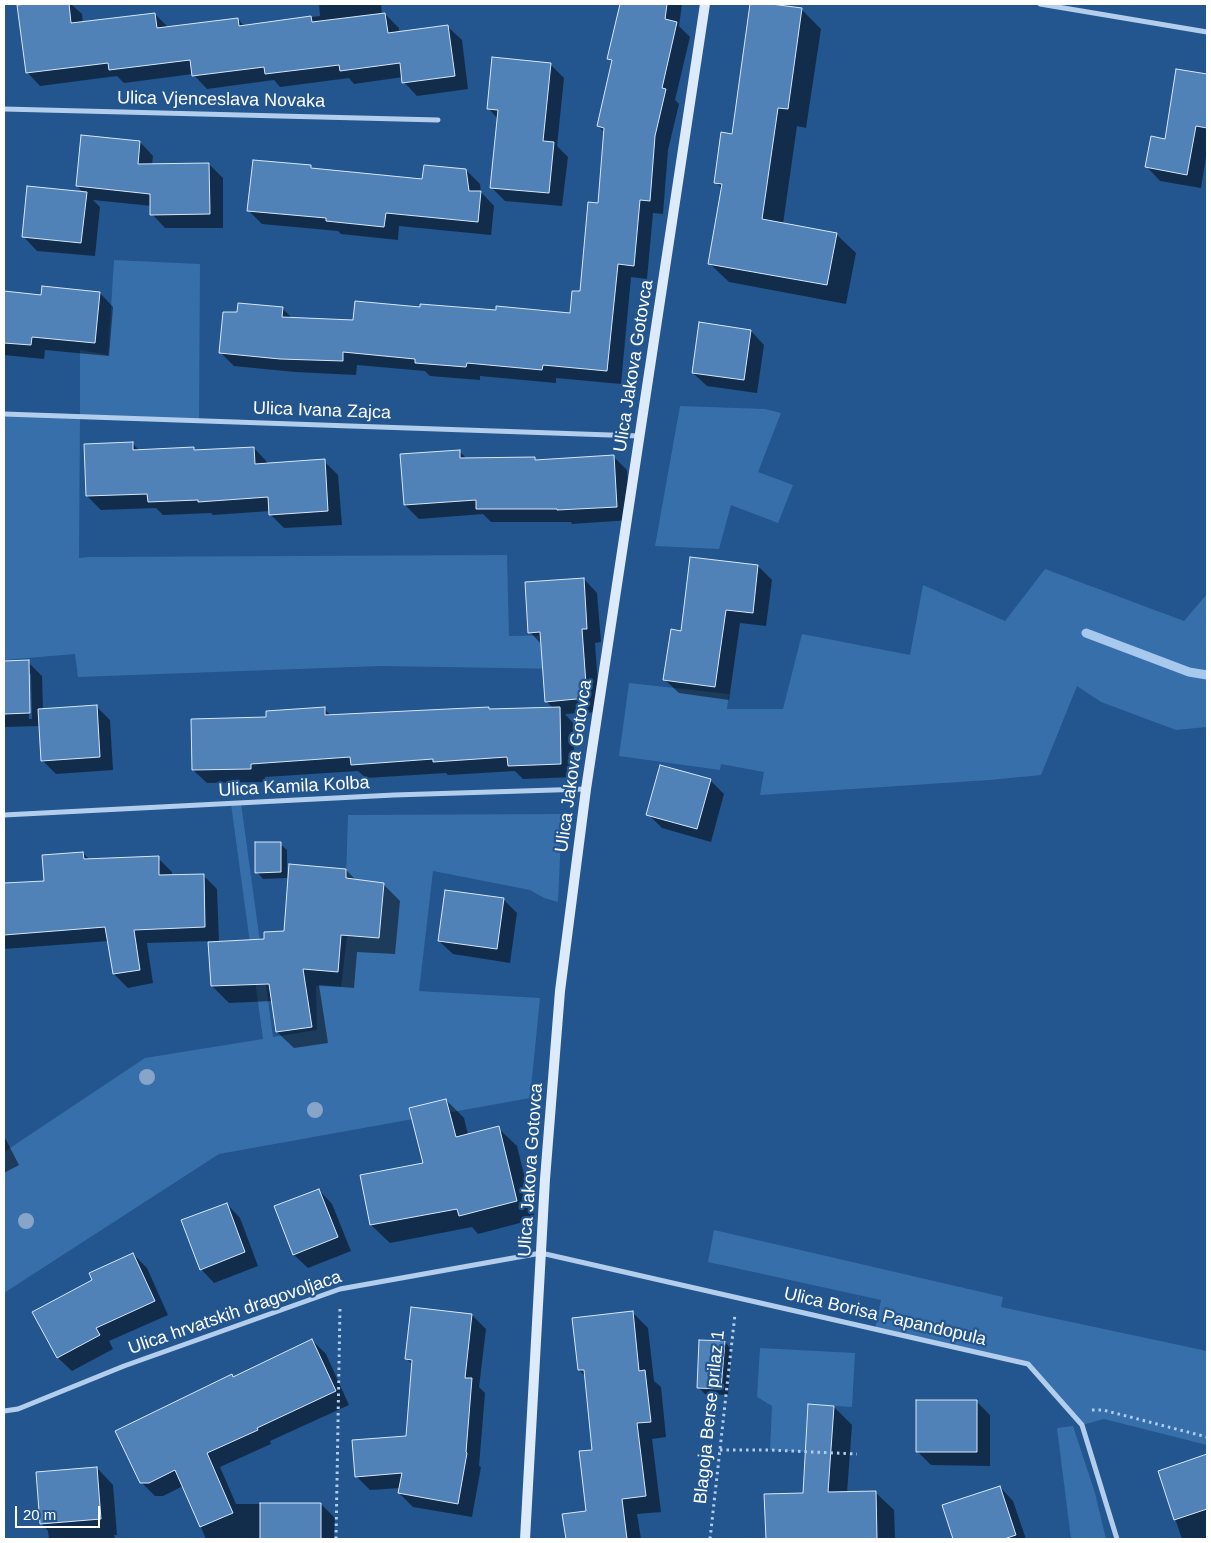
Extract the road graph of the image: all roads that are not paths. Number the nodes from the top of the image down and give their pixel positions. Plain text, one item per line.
1 (705, 4) edge
2 (1040, 4) edge
3 (1056, 5) edge
4 (1207, 32) edge
5 (4, 109) edge
6 (438, 120) dead end
7 (4, 414) edge
8 (640, 436) junction
9 (586, 789) junction
10 (4, 815) edge
11 (541, 1253) junction
12 (4, 1411) edge
13 (525, 1539) edge
14 (1116, 1539) edge

1 - 8 street, Ulica Jakova Gotovca
2 - 3 street
3 - 4 street
5 - 6 street, Ulica Vjenceslava Novaka
7 - 8 street, Ulica Ivana Zajca
8 - 9 street, Ulica Jakova Gotovca
9 - 10 street, Ulica Kamila Kolba
9 - 11 street, Ulica Jakova Gotovca
11 - 12 street, Ulica hrvatskih dragovoljaca
11 - 13 street, Ulica Jakova Gotovca
11 - 14 street, Ulica Borisa Papandopula

